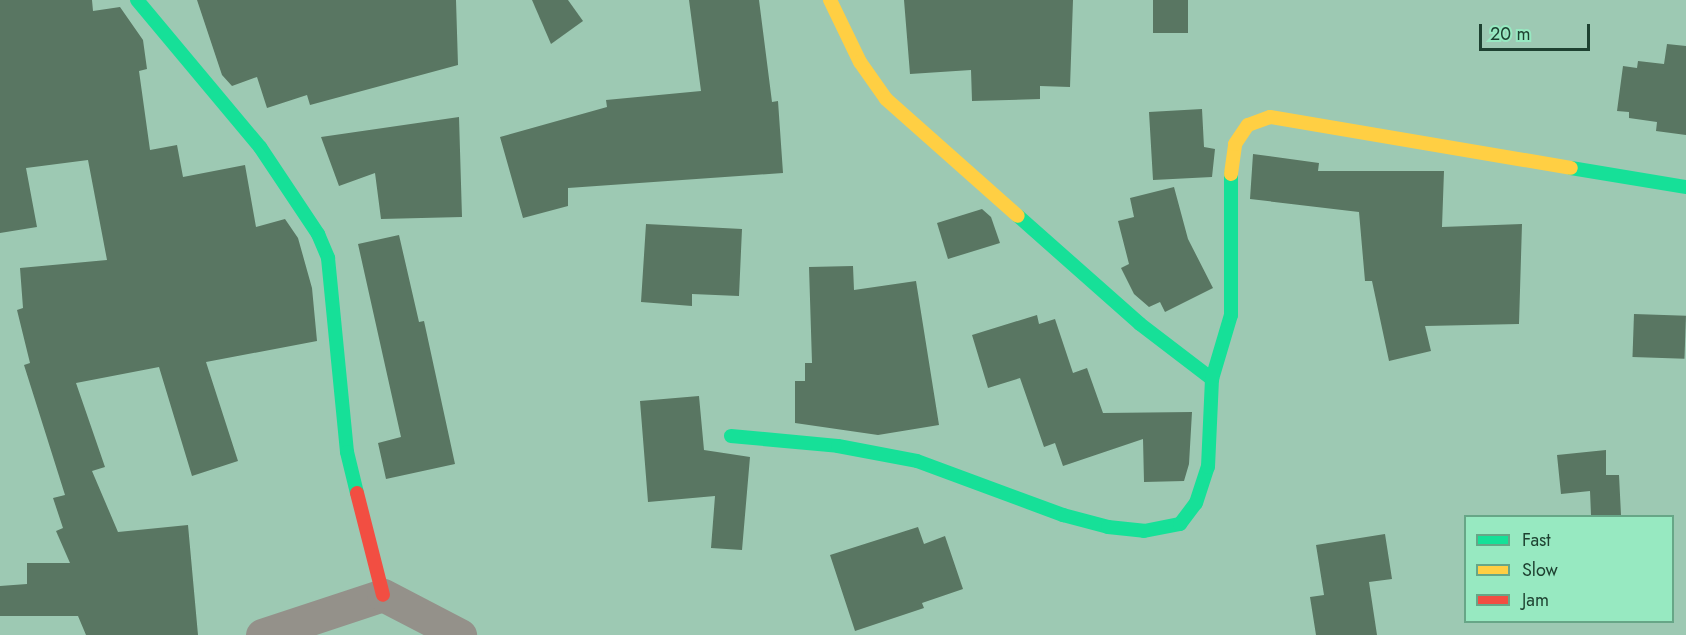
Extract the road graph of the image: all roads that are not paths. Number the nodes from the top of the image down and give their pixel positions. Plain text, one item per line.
1 (137, 0) edge
2 (830, 0) edge
3 (1686, 187) edge
4 (1212, 379) junction
5 (731, 436) dead end
6 (383, 595) junction
7 (262, 635) edge
8 (460, 635) edge

1 - 6 street
2 - 4 street
3 - 4 street
4 - 5 street
6 - 7 street
6 - 8 street

